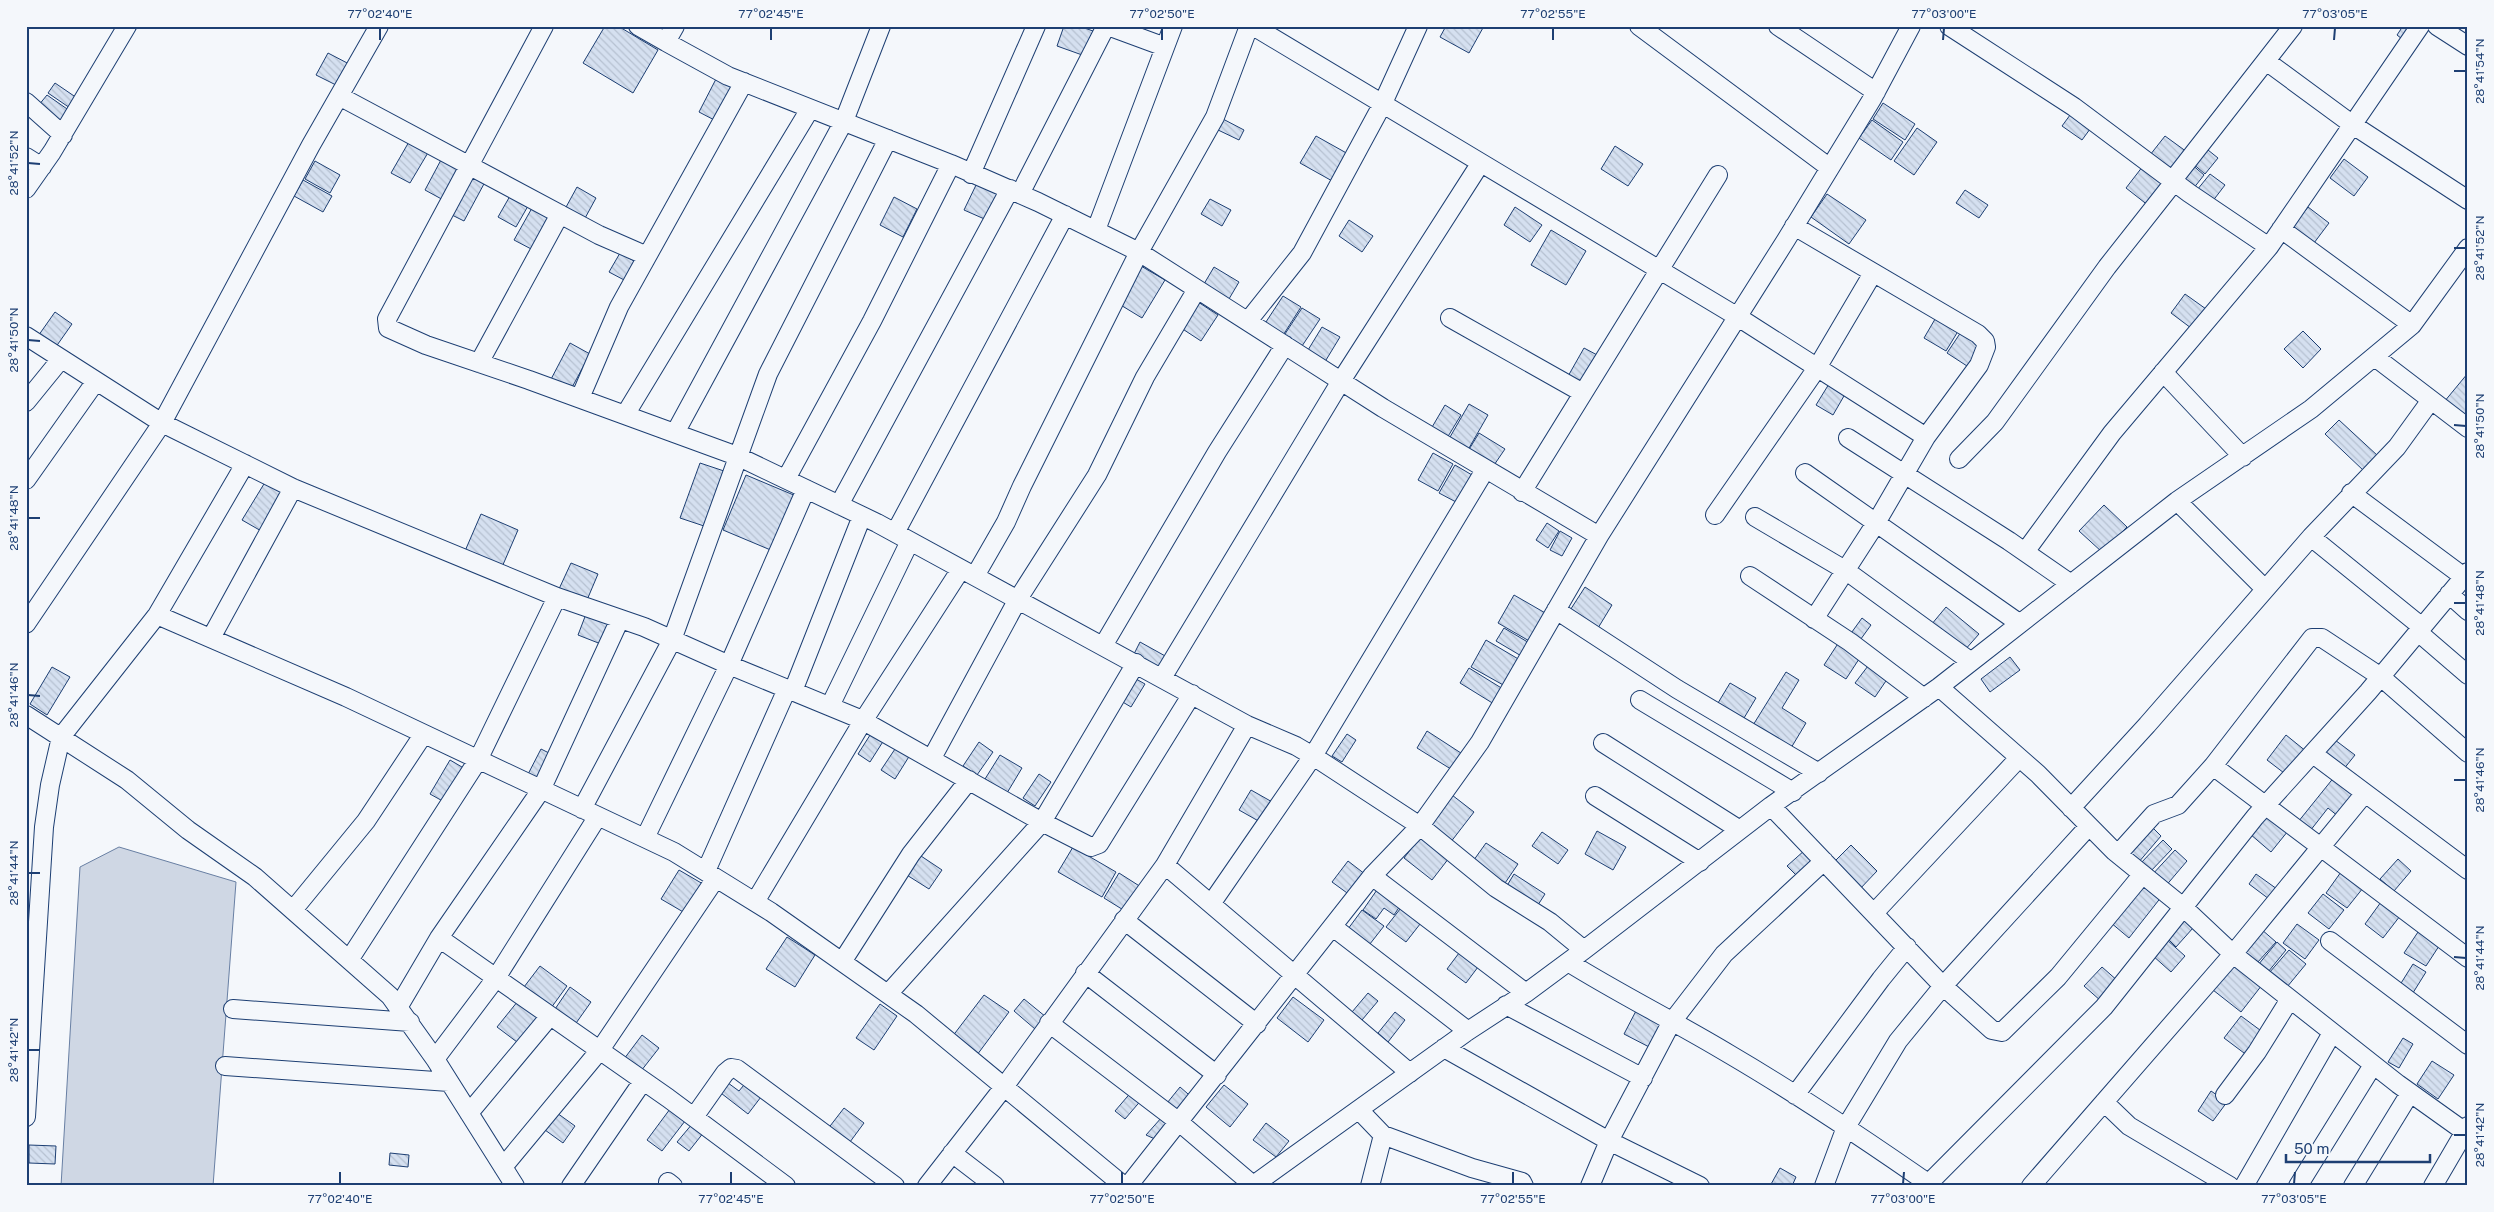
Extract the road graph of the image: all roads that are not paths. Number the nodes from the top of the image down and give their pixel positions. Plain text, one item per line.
1 (127, 26) edge
2 (379, 26) edge
3 (544, 26) edge
4 (638, 26) edge
5 (675, 26) edge
6 (881, 26) edge
7 (1036, 26) edge
8 (1107, 26) edge
9 (1173, 26) edge
10 (1251, 26) edge
11 (1418, 26) edge
12 (1639, 26) edge
13 (1778, 26) edge
14 (1912, 26) edge
15 (1949, 26) edge
16 (2293, 26) edge
17 (2420, 26) edge
18 (2437, 26) edge
19 (666, 42) junction
20 (2468, 46) edge
21 (1165, 47) junction
22 (2266, 61) junction
23 (744, 82) junction
24 (1876, 92) junction
25 (338, 96) junction
26 (26, 102) edge
27 (1382, 105) junction
28 (810, 109) junction
29 (844, 121) junction
30 (2352, 125) junction
31 (63, 135) junction
32 (888, 139) junction
33 (26, 157) edge
34 (470, 164) junction
35 (952, 164) junction
36 (1480, 164) junction
37 (42, 167) junction
38 (1830, 168) junction
39 (971, 174) junction
40 (1718, 174) dead end
41 (2173, 181) junction
42 (26, 190) edge
43 (1015, 191) junction
44 (2468, 200) edge
45 (560, 214) junction
46 (1065, 215) junction
47 (1794, 226) junction
48 (2281, 229) junction
49 (1096, 230) junction
50 (2269, 247) junction
51 (2468, 248) edge
52 (1139, 252) junction
53 (646, 256) junction
54 (1660, 270) junction
55 (1873, 272) junction
56 (1197, 289) junction
57 (1738, 317) junction
58 (1450, 318) dead end
59 (1248, 321) junction
60 (2412, 325) junction
61 (26, 336) edge
62 (1285, 345) junction
63 (2375, 357) junction
64 (61, 359) junction
65 (479, 363) junction
66 (1817, 368) junction
67 (2163, 372) junction
68 (96, 381) junction
69 (1341, 381) junction
70 (1583, 393) junction
71 (580, 398) junction
72 (2431, 400) junction
73 (26, 402) edge
74 (626, 415) junction
75 (162, 423) junction
76 (2468, 428) edge
77 (675, 433) junction
78 (1926, 436) junction
79 (1848, 438) dead end
80 (737, 456) junction
81 (2243, 457) junction
82 (1959, 459) dead end
83 (245, 464) junction
84 (1485, 470) junction
85 (1904, 473) junction
86 (1805, 474) dead end
87 (786, 479) junction
88 (26, 480) edge
89 (293, 488) junction
90 (806, 489) junction
91 (1522, 492) junction
92 (2351, 493) junction
93 (2177, 501) junction
94 (839, 505) junction
95 (1716, 515) dead end
96 (862, 516) junction
97 (1755, 517) dead end
98 (1876, 523) junction
99 (1598, 536) junction
100 (902, 537) junction
101 (2311, 537) junction
102 (2025, 552) junction
103 (1845, 570) junction
104 (968, 572) junction
105 (2466, 575) edge
106 (1750, 576) dead end
107 (2071, 584) junction
108 (2265, 588) junction
109 (2449, 594) junction
110 (557, 597) junction
111 (1018, 599) junction
112 (1556, 610) junction
113 (2468, 611) edge
114 (157, 616) junction
115 (620, 618) junction
116 (1814, 619) junction
117 (2019, 623) junction
118 (26, 624) edge
119 (2420, 629) junction
120 (211, 638) junction
121 (672, 640) junction
122 (1103, 646) junction
123 (1970, 661) junction
124 (1136, 663) junction
125 (729, 665) junction
126 (2468, 675) edge
127 (2380, 677) junction
128 (1162, 678) junction
129 (1939, 687) junction
130 (790, 690) junction
131 (1192, 694) junction
132 (1924, 698) junction
133 (1640, 700) dead end
134 (830, 706) junction
135 (26, 716) edge
136 (863, 721) junction
137 (1247, 725) junction
138 (423, 734) junction
139 (61, 737) junction
140 (1603, 743) dead end
141 (2468, 753) edge
142 (2313, 754) junction
143 (1313, 756) junction
144 (932, 758) junction
145 (2019, 758) junction
146 (478, 760) junction
147 (2213, 766) junction
148 (1819, 773) junction
149 (969, 780) junction
150 (541, 790) junction
151 (1793, 792) junction
152 (2366, 794) junction
153 (1595, 796) dead end
154 (2267, 805) junction
155 (1772, 806) junction
156 (2071, 808) junction
157 (582, 809) junction
158 (598, 816) junction
159 (1042, 822) junction
160 (1420, 826) junction
161 (2089, 826) junction
162 (1740, 830) junction
163 (645, 838) junction
164 (2321, 847) junction
165 (2118, 854) junction
166 (1824, 861) junction
167 (1700, 862) junction
168 (2465, 862) edge
169 (1165, 864) junction
170 (711, 875) junction
171 (2142, 875) junction
172 (1372, 876) junction
173 (755, 902) junction
174 (1211, 904) junction
175 (2183, 907) junction
176 (293, 910) junction
177 (1874, 913) junction
178 (1124, 920) junction
179 (1333, 927) junction
180 (440, 938) junction
181 (2330, 941) dead end
182 (1907, 947) junction
183 (1584, 950) junction
184 (2233, 954) junction
185 (2468, 958) edge
186 (349, 960) junction
187 (842, 962) junction
188 (1568, 962) junction
189 (1085, 973) junction
190 (1296, 974) junction
191 (496, 978) junction
192 (1943, 986) junction
193 (1526, 993) junction
194 (888, 994) junction
195 (2290, 999) junction
196 (30, 1001) edge
197 (1506, 1005) junction
198 (398, 1006) junction
199 (233, 1008) dead end
200 (550, 1016) junction
201 (410, 1022) junction
202 (1049, 1023) junction
203 (1671, 1023) junction
204 (1257, 1024) junction
205 (1468, 1031) junction
206 (2332, 1033) junction
207 (2468, 1045) edge
208 (1444, 1048) junction
209 (600, 1050) junction
210 (435, 1059) junction
211 (2373, 1065) junction
212 (225, 1066) dead end
213 (1410, 1073) junction
214 (1217, 1075) junction
215 (1643, 1078) junction
216 (643, 1081) junction
217 (449, 1082) junction
218 (1004, 1087) junction
219 (2410, 1093) junction
220 (1795, 1095) junction
221 (2225, 1095) dead end
222 (2104, 1102) junction
223 (1359, 1110) junction
224 (469, 1113) junction
225 (26, 1117) edge
226 (694, 1117) junction
227 (1179, 1122) junction
228 (1846, 1127) junction
229 (2467, 1130) edge
230 (1383, 1134) junction
231 (1609, 1140) junction
232 (952, 1153) junction
233 (503, 1167) junction
234 (1906, 1178) edge
235 (1931, 1184) edge
236 (515, 1186) edge
237 (571, 1186) edge
238 (786, 1186) edge
239 (895, 1186) edge
240 (927, 1186) edge
241 (995, 1186) edge
242 (1124, 1186) edge
243 (1128, 1186) edge
244 (1252, 1186) edge
245 (1370, 1186) edge
246 (1524, 1186) edge
247 (1590, 1186) edge
248 (1700, 1186) edge
249 (1824, 1186) edge
250 (2031, 1186) edge
251 (2230, 1186) edge
252 (2244, 1186) edge
253 (2298, 1186) edge
254 (2353, 1186) edge
255 (2433, 1186) edge

1 - 31 street
2 - 25 street
3 - 34 street
4 - 19 street
5 - 19 street
6 - 29 street
7 - 39 street
8 - 21 street
8 - 43 street
9 - 21 street
10 - 27 street
10 - 52 street
11 - 27 street
12 - 38 street
13 - 24 street
14 - 24 street
15 - 41 street
16 - 22 street
17 - 30 street
18 - 20 street
19 - 23 street
21 - 49 street
22 - 30 street
22 - 41 street
23 - 28 street
23 - 53 street
24 - 38 street
25 - 34 street
25 - 75 street
26 - 31 street
27 - 36 street
27 - 59 street
28 - 29 street
28 - 74 street
29 - 32 street
29 - 77 street
30 - 44 street
30 - 48 street
31 - 37 street
32 - 35 street
32 - 80 street
33 - 37 street
34 - 45 street
34 - 65 street
35 - 39 street
35 - 87 street
36 - 54 street
36 - 69 street
37 - 42 street
38 - 47 street
39 - 43 street
40 - 54 street
41 - 50 street
41 - 82 street
43 - 46 street
43 - 94 street
45 - 53 street
45 - 65 street
46 - 49 street
46 - 100 street
47 - 55 street
47 - 57 street
48 - 50 street
48 - 60 street
49 - 52 street
50 - 67 street
51 - 60 street
52 - 56 street
52 - 104 street
53 - 71 street
54 - 57 street
54 - 70 street
55 - 66 street
55 - 78 street
56 - 59 street
56 - 111 street
57 - 66 street
57 - 99 street
58 - 70 street
59 - 62 street
60 - 63 street
61 - 64 street
62 - 69 street
62 - 122 street
63 - 72 street
63 - 81 street
64 - 68 street
64 - 73 street
65 - 71 street
66 - 78 street
66 - 95 street
67 - 81 street
67 - 102 street
68 - 75 street
68 - 88 street
69 - 84 street
69 - 128 street
70 - 91 street
71 - 74 street
72 - 76 street
72 - 92 street
74 - 77 street
75 - 83 street
75 - 118 street
77 - 80 street
78 - 85 street
79 - 85 street
80 - 87 street
80 - 121 street
81 - 93 street
83 - 89 street
83 - 114 street
84 - 91 street
84 - 143 street
85 - 98 street
85 - 102 street
86 - 98 street
87 - 90 street
89 - 110 street
89 - 120 street
90 - 94 street
90 - 125 street
91 - 99 street
92 - 101 street
92 - 105 street
93 - 107 street
93 - 108 street
94 - 96 street
96 - 100 street
96 - 130 street
97 - 103 street
98 - 103 street
98 - 117 street
99 - 112 street
100 - 104 street
100 - 134 street
101 - 108 street
101 - 119 street
102 - 107 street
103 - 116 street
103 - 123 street
104 - 111 street
104 - 136 street
105 - 109 street
106 - 116 street
107 - 117 street
108 - 156 street
109 - 113 street
109 - 119 street
110 - 115 street
110 - 146 street
111 - 122 street
111 - 144 street
112 - 148 street
112 - 160 street
114 - 120 street
114 - 139 street
115 - 121 street
115 - 150 street
116 - 132 street
117 - 123 street
119 - 126 street
119 - 127 street
120 - 138 street
121 - 125 street
121 - 157 street
122 - 124 street
123 - 129 street
124 - 128 street
124 - 159 street
125 - 130 street
125 - 163 street
127 - 141 street
127 - 142 street
127 - 147 street
128 - 131 street
129 - 132 street
129 - 145 street
130 - 134 street
130 - 170 street
131 - 137 street
131 - 159 street
132 - 148 street
133 - 151 street
134 - 136 street
135 - 139 street
136 - 144 street
136 - 173 street
137 - 143 street
137 - 169 street
138 - 146 street
138 - 176 street
139 - 176 street
139 - 196 street
140 - 162 street
142 - 152 street
142 - 154 street
143 - 160 street
143 - 174 street
144 - 149 street
145 - 156 street
145 - 177 street
146 - 150 street
146 - 186 street
147 - 154 street
147 - 165 street
148 - 151 street
149 - 159 street
149 - 187 street
150 - 157 street
150 - 180 street
151 - 155 street
152 - 164 street
152 - 168 street
153 - 167 street
154 - 164 street
154 - 175 street
155 - 162 street
155 - 166 street
156 - 161 street
157 - 158 street
158 - 163 street
158 - 191 street
159 - 194 street
160 - 172 street
160 - 183 street
161 - 165 street
161 - 192 street
162 - 167 street
163 - 170 street
164 - 184 street
164 - 185 street
165 - 171 street
166 - 177 street
166 - 203 street
167 - 183 street
169 - 174 street
169 - 178 street
170 - 173 street
170 - 209 street
171 - 175 street
171 - 192 street
172 - 179 street
172 - 193 street
173 - 187 street
174 - 190 street
175 - 184 street
175 - 235 street
176 - 186 street
177 - 182 street
178 - 189 street
178 - 204 street
179 - 190 street
179 - 205 street
180 - 191 street
180 - 198 street
181 - 207 street
182 - 192 street
182 - 220 street
183 - 188 street
184 - 195 street
184 - 222 street
186 - 198 street
187 - 194 street
188 - 193 street
188 - 203 street
189 - 202 street
189 - 214 street
190 - 204 street
190 - 213 street
191 - 200 street
191 - 210 street
192 - 228 street
193 - 197 street
194 - 218 street
195 - 206 street
195 - 221 street
196 - 225 street
197 - 205 street
197 - 215 street
198 - 201 street
199 - 201 street
200 - 209 street
200 - 224 street
201 - 210 street
202 - 218 street
202 - 227 street
203 - 215 street
203 - 220 street
204 - 214 street
205 - 208 street
206 - 211 street
206 - 252 street
208 - 213 street
208 - 231 street
209 - 216 street
209 - 233 street
210 - 217 street
211 - 219 street
211 - 253 street
212 - 217 street
213 - 223 street
214 - 227 street
215 - 231 street
216 - 226 street
216 - 237 street
217 - 224 street
218 - 232 street
218 - 242 street
219 - 229 street
219 - 254 street
220 - 228 street
222 - 250 street
222 - 251 street
223 - 230 street
223 - 244 street
224 - 233 street
226 - 238 street
226 - 239 street
227 - 243 street
227 - 244 street
228 - 234 street
228 - 249 street
229 - 255 street
230 - 245 street
230 - 246 street
231 - 247 street
231 - 248 street
232 - 240 street
232 - 241 street
233 - 236 street
234 - 235 street

